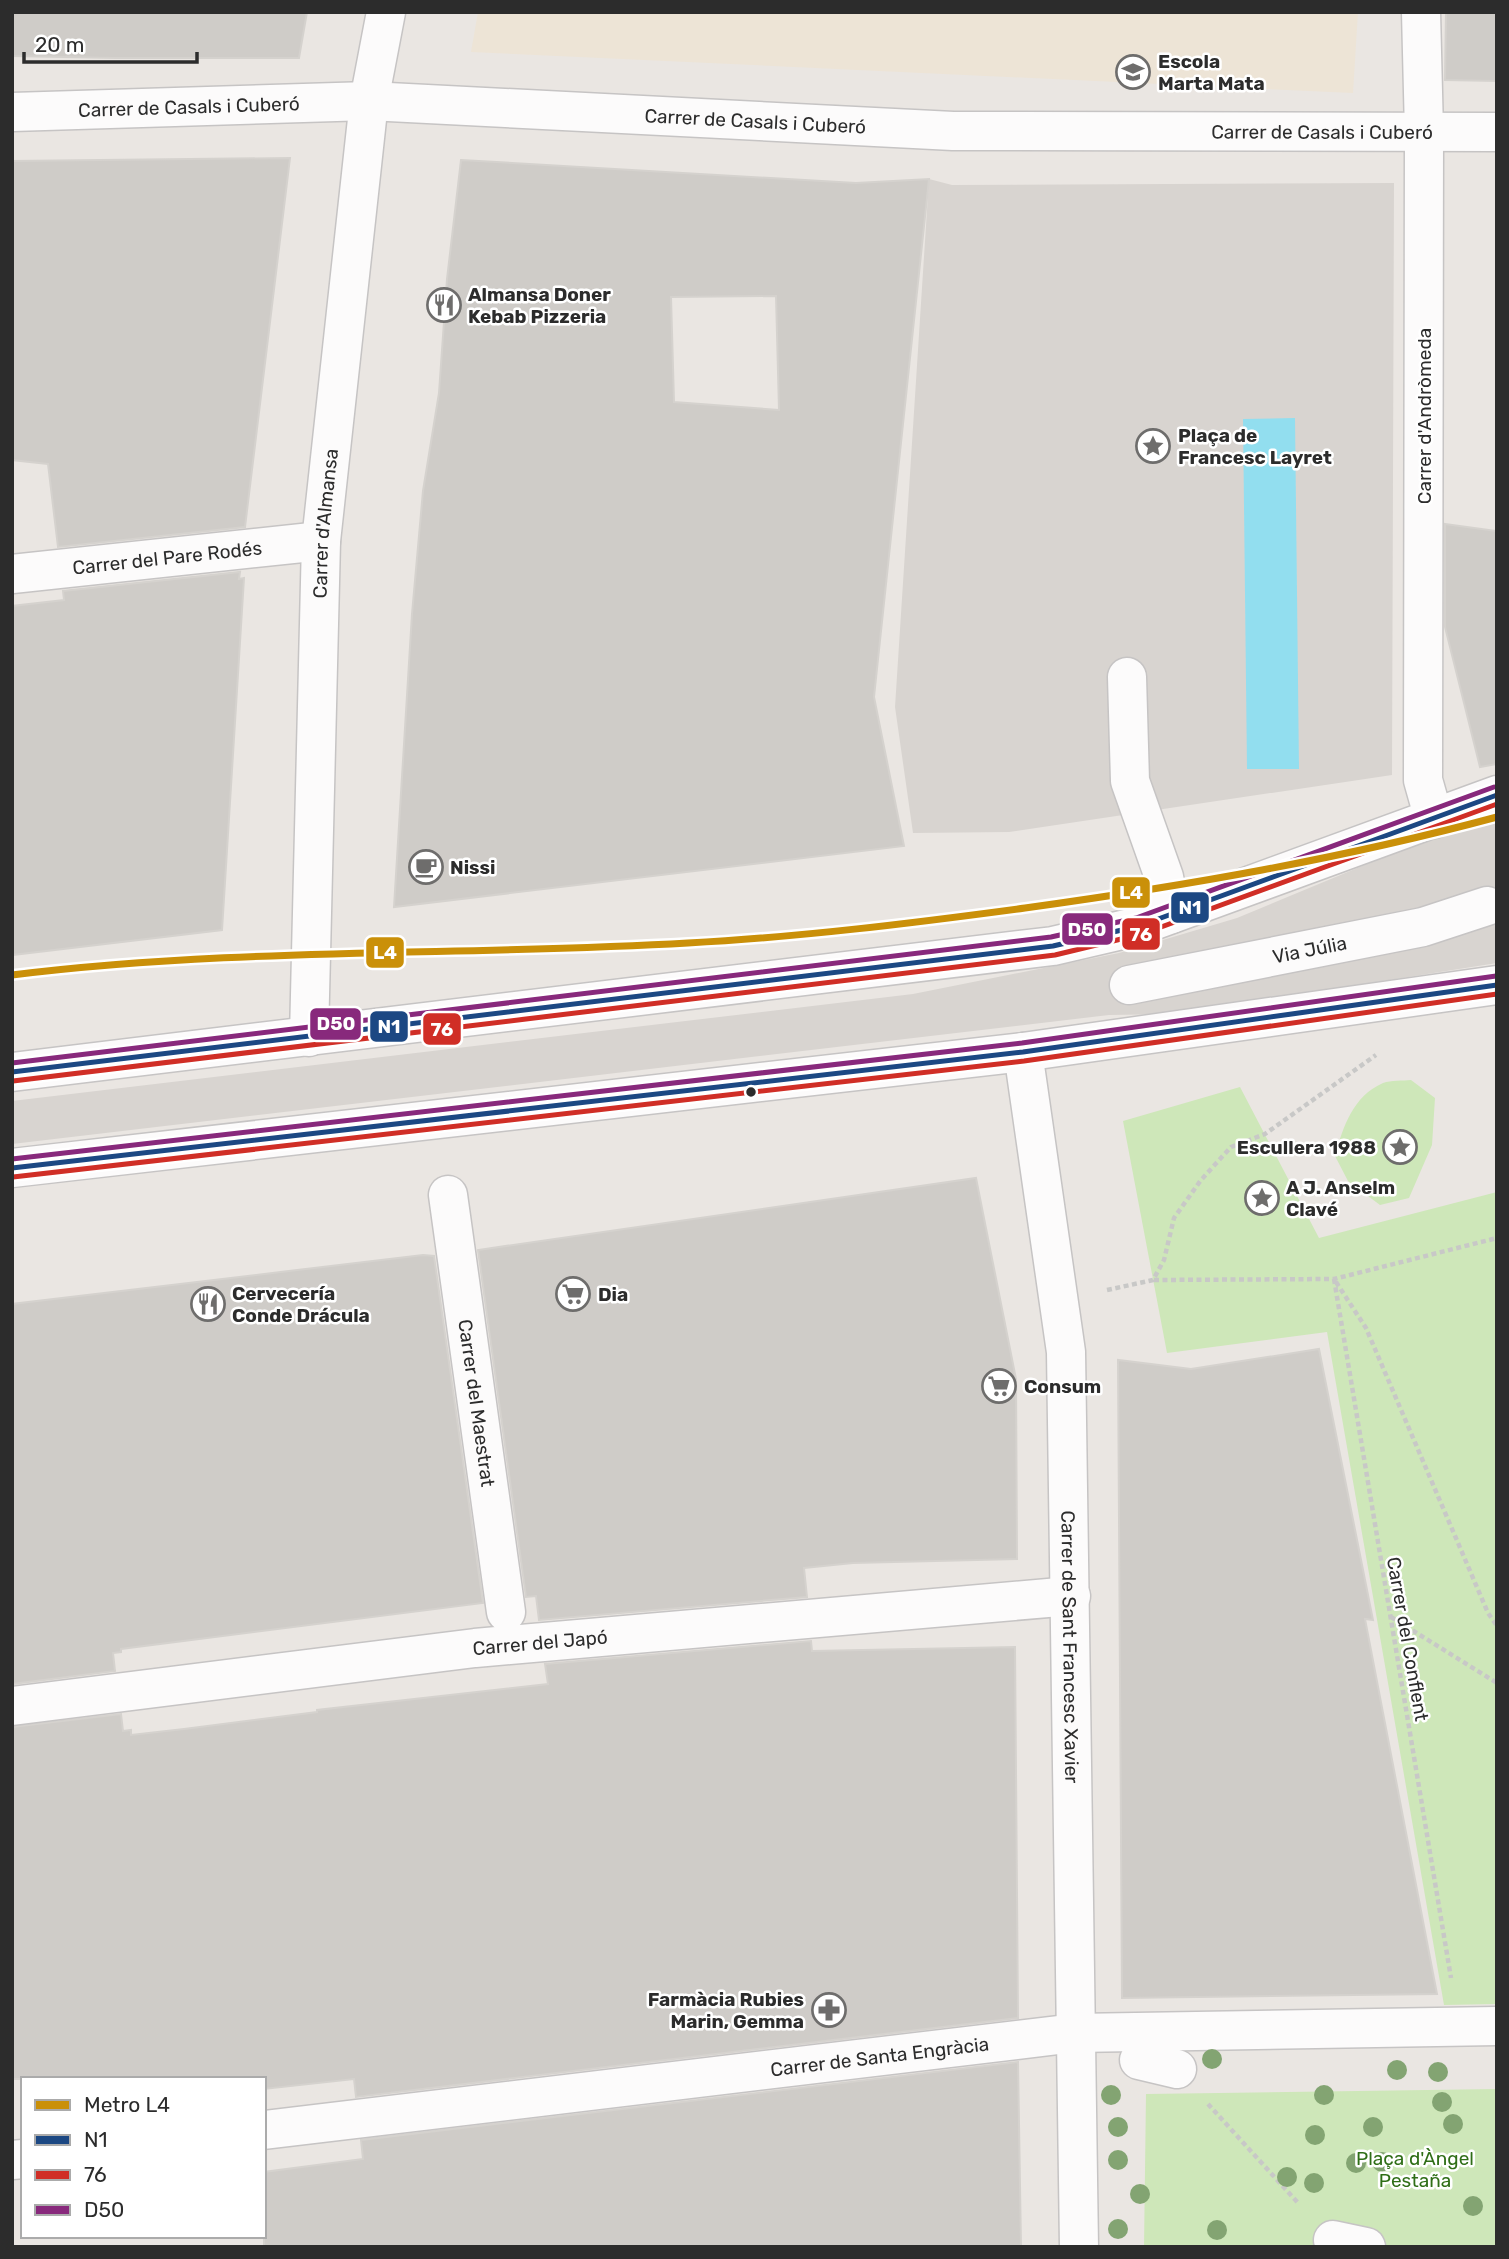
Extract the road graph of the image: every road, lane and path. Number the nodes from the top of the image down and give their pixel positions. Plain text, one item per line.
1 (386, 12) edge
2 (1421, 12) edge
3 (369, 101) junction
4 (12, 112) edge
5 (1424, 132) junction
6 (1497, 132) edge
7 (321, 541) junction
8 (12, 574) edge
9 (1127, 677) dead end
10 (1497, 795) edge
11 (1434, 819) junction
12 (1487, 906) dead end
13 (1171, 914) junction
14 (1129, 985) dead end
15 (1497, 985) edge
16 (309, 1037) junction
17 (1023, 1052) junction
18 (1377, 1055) dead end
19 (12, 1072) edge
20 (12, 1168) edge
21 (448, 1195) dead end
22 (1497, 1237) edge
23 (1334, 1279) junction
24 (1153, 1280) junction
25 (1102, 1291) dead end
26 (1070, 1596) junction
27 (506, 1612) dead end
28 (1390, 1616) junction
29 (1497, 1626) edge
30 (1497, 1684) edge
31 (12, 1706) edge
32 (1453, 1991) dead end
33 (1497, 2025) edge
34 (1075, 2033) junction
35 (1139, 2060) dead end
36 (1177, 2069) joint
37 (266, 2130) edge
38 (1349, 2244) edge
39 (1079, 2247) edge

1 - 3 street, Carrer d'Almansa
2 - 5 street, Carrer d'Andròmeda
3 - 4 street, Carrer de Casals i Cuberó
3 - 5 street, Carrer de Casals i Cuberó
3 - 7 street, Carrer d'Almansa
5 - 6 street, Carrer de Casals i Cuberó
5 - 11 street, Carrer d'Andròmeda
7 - 8 street, Carrer del Pare Rodés
7 - 16 street, Carrer d'Almansa
9 - 13 street
10 - 11 street
11 - 13 street
12 - 14 street, Via Júlia
13 - 16 street
15 - 17 street
16 - 19 street
17 - 20 street
17 - 26 street, Carrer de Sant Francesc Xavier
18 - 24 path
21 - 27 street, Carrer del Maestrat
22 - 23 path
23 - 24 path
23 - 28 path, Carrer del Conflent
23 - 29 path
24 - 25 path
26 - 31 street, Carrer del Japó
26 - 34 street, Carrer de Sant Francesc Xavier
28 - 30 path
28 - 32 path, Carrer del Conflent
33 - 34 street, Carrer de Santa Engràcia
34 - 37 street, Carrer de Santa Engràcia
34 - 39 street, Carrer de Sant Francesc Xavier
35 - 36 street
36 - 38 path

